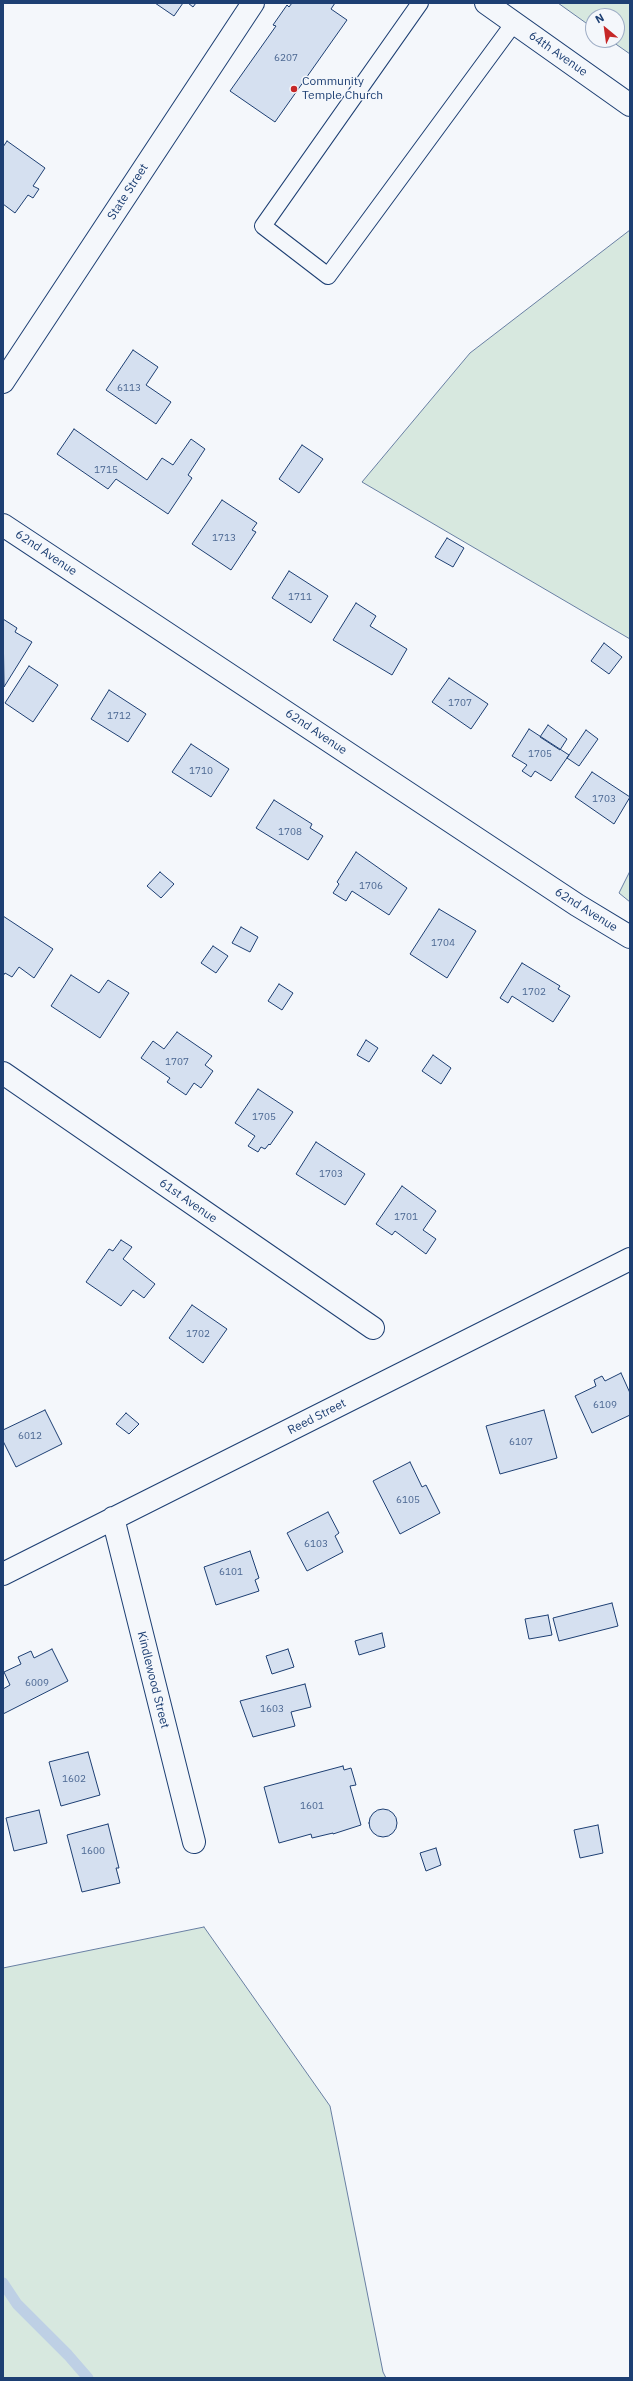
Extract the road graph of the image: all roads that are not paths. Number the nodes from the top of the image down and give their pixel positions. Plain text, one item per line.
1 (253, 3) edge
2 (420, 3) edge
3 (486, 3) edge
4 (514, 22) junction
5 (630, 105) edge
6 (3, 382) edge
7 (3, 525) edge
8 (630, 937) edge
9 (3, 1073) edge
10 (630, 1259) edge
11 (373, 1328) dead end
12 (113, 1518) junction
13 (3, 1574) edge
14 (194, 1842) dead end

1 - 6 street, State Street
2 - 4 lane
3 - 4 street, 64th Avenue
4 - 5 street, 64th Avenue
7 - 8 street, 62nd Avenue
9 - 11 street, 61st Avenue
10 - 12 street, Reed Street
12 - 13 street, Reed Street
12 - 14 street, Kindlewood Street

